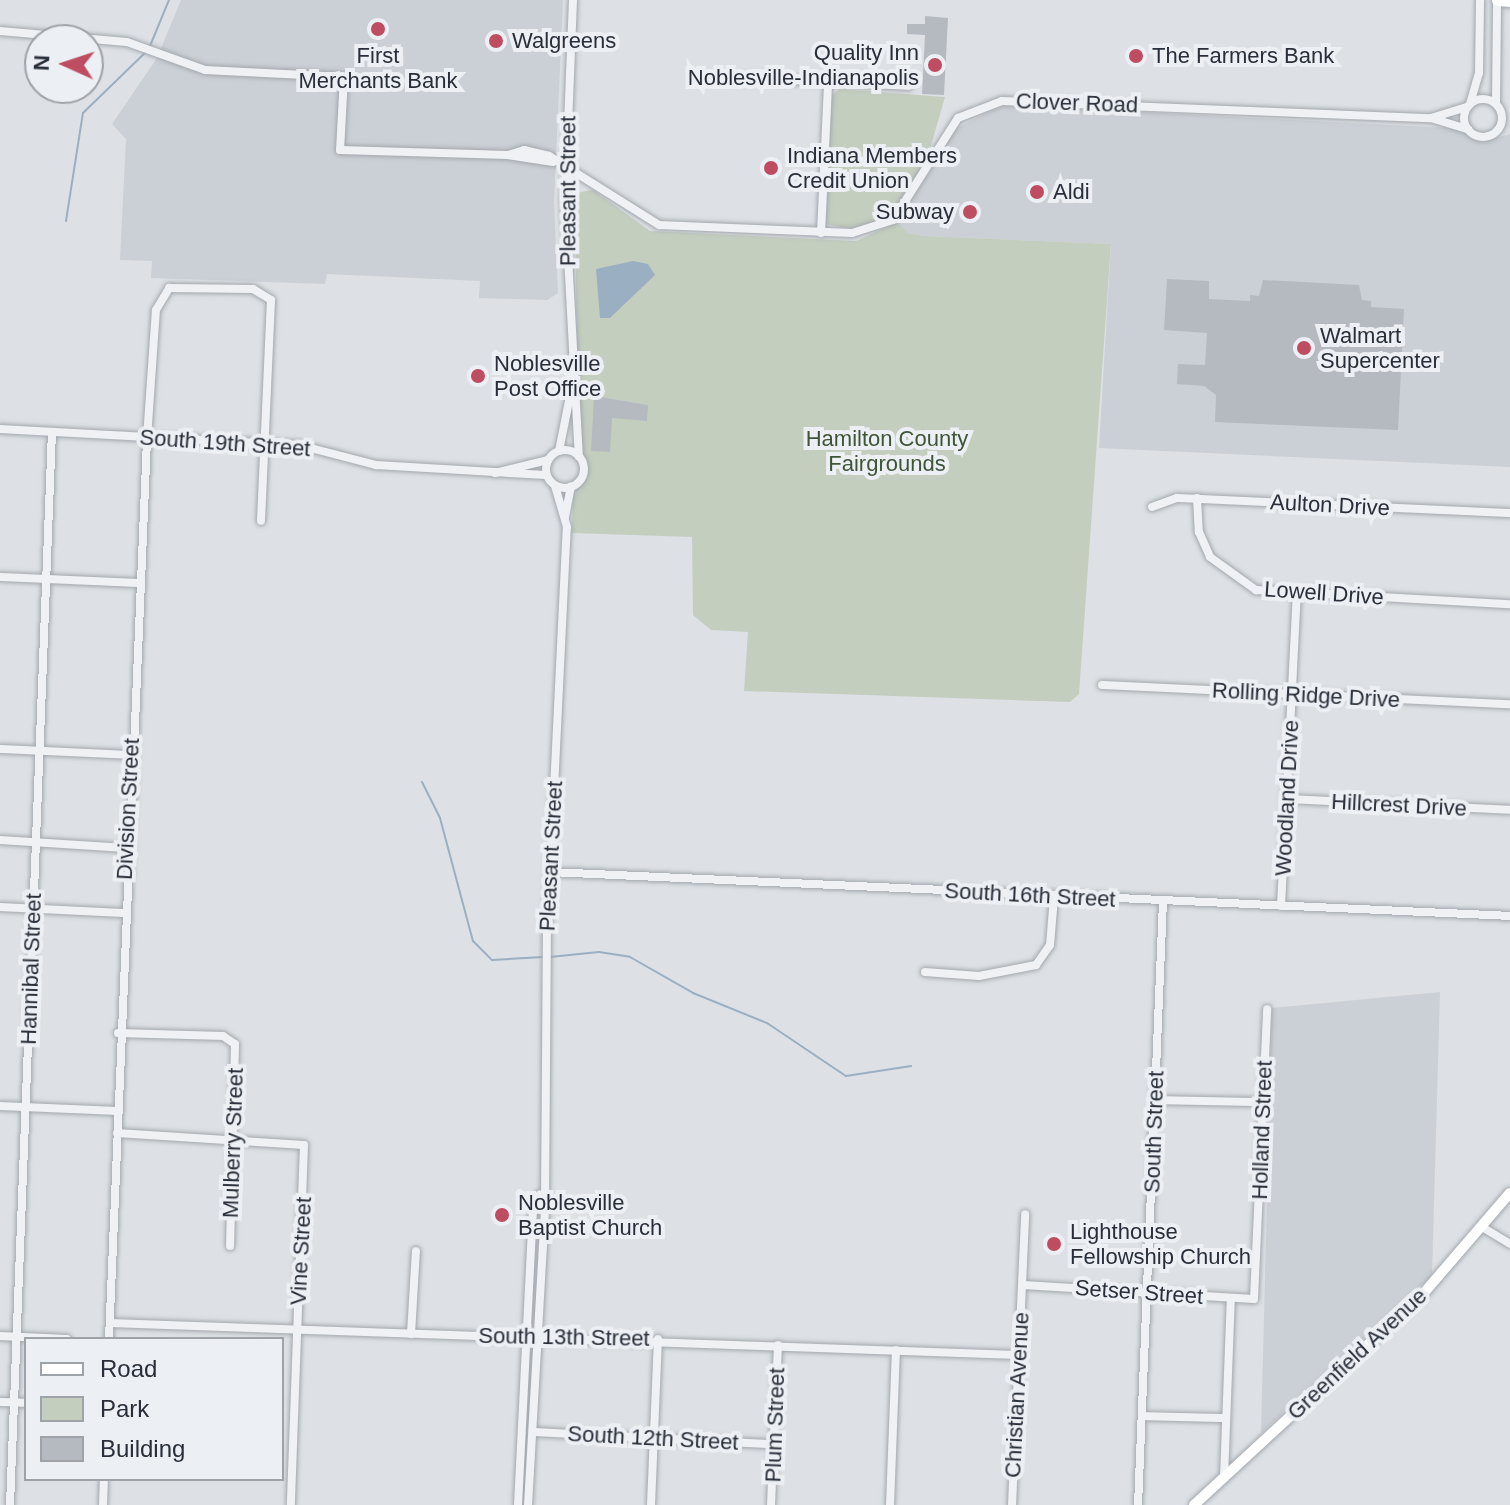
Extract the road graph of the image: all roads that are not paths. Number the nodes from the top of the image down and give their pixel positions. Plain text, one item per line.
1 (573, 0) edge
2 (1480, 0) edge
3 (1497, 0) edge
4 (1510, 1) edge
5 (0, 31) edge
6 (748, 78) dead end
7 (828, 82) junction
8 (909, 86) dead end
9 (1497, 104) junction
10 (1469, 106) junction
11 (1510, 114) edge
12 (1431, 118) junction
13 (1468, 129) junction
14 (1510, 129) edge
15 (1497, 132) junction
16 (565, 166) junction
17 (821, 233) junction
18 (573, 381) junction
19 (0, 429) edge
20 (52, 432) junction
21 (147, 438) junction
22 (265, 443) junction
23 (559, 451) junction
24 (579, 457) junction
25 (548, 460) junction
26 (495, 473) junction
27 (546, 475) junction
28 (555, 486) junction
29 (571, 487) junction
30 (1197, 498) junction
31 (1152, 507) dead end
32 (1510, 513) edge
33 (565, 517) junction
34 (261, 521) dead end
35 (0, 577) edge
36 (47, 579) junction
37 (140, 583) junction
38 (1297, 594) junction
39 (1510, 604) edge
40 (1102, 685) dead end
41 (1292, 694) junction
42 (1510, 704) edge
43 (0, 749) edge
44 (41, 750) junction
45 (131, 755) junction
46 (1287, 799) junction
47 (1510, 810) edge
48 (0, 840) edge
49 (36, 843) junction
50 (126, 848) junction
51 (550, 872) junction
52 (1054, 897) junction
53 (1163, 902) junction
54 (1281, 906) junction
55 (0, 907) edge
56 (33, 909) junction
57 (123, 913) junction
58 (1510, 916) edge
59 (925, 972) dead end
60 (1267, 1009) dead end
61 (118, 1033) junction
62 (1156, 1100) junction
63 (1263, 1102) junction
64 (0, 1106) edge
65 (25, 1107) junction
66 (118, 1111) junction
67 (117, 1133) junction
68 (234, 1138) junction
69 (1510, 1193) edge
70 (540, 1194) junction
71 (1025, 1214) dead end
72 (1482, 1227) junction
73 (1510, 1244) edge
74 (230, 1246) dead end
75 (416, 1251) dead end
76 (1023, 1285) junction
77 (1148, 1294) junction
78 (1231, 1298) junction
79 (1254, 1299) joint
80 (110, 1323) junction
81 (297, 1331) junction
82 (411, 1334) junction
83 (0, 1336) edge
84 (526, 1336) junction
85 (540, 1336) junction
86 (17, 1337) junction
87 (24, 1337) edge
88 (109, 1337) edge
89 (658, 1339) junction
90 (778, 1345) junction
91 (896, 1350) junction
92 (1019, 1355) junction
93 (0, 1402) edge
94 (14, 1403) junction
95 (24, 1403) edge
96 (1142, 1416) junction
97 (1226, 1418) junction
98 (533, 1432) junction
99 (654, 1438) junction
100 (774, 1444) junction
101 (1224, 1477) junction
102 (104, 1481) edge
103 (10, 1505) edge
104 (103, 1505) edge
105 (291, 1505) edge
106 (518, 1505) edge
107 (528, 1505) edge
108 (651, 1505) edge
109 (771, 1505) edge
110 (890, 1505) edge
111 (1012, 1505) edge
112 (1138, 1505) edge
113 (1194, 1505) edge

1 - 16 street, Pleasant Street
2 - 10 street
3 - 4 highway
3 - 9 street
5 - 16 street, Clover Road
6 - 7 street
7 - 8 street
7 - 17 street
9 - 10 street
9 - 11 street
9 - 15 street
10 - 12 street, Clover Road
10 - 13 street
12 - 13 street, Clover Road
12 - 17 street, Clover Road
13 - 15 street
14 - 15 street
16 - 17 street, Clover Road
16 - 18 street, Pleasant Street
18 - 23 street, Pleasant Street
18 - 24 street, Pleasant Street
19 - 20 street, South 19th Street
20 - 21 street, South 19th Street
20 - 36 street, Hannibal Street
21 - 22 street, South 19th Street
21 - 22 street, Division Street
21 - 37 street, Division Street
22 - 26 street, South 19th Street
22 - 34 street
23 - 24 street
23 - 25 street
24 - 29 street
25 - 26 street, South 19th Street
25 - 27 street
26 - 27 street, South 19th Street
27 - 28 street
28 - 29 street
28 - 33 street, Pleasant Street
29 - 33 street, Pleasant Street
30 - 31 street, Aulton Drive
30 - 32 street, Aulton Drive
30 - 38 street, Lowell Drive
33 - 51 street, Pleasant Street
35 - 36 street
36 - 37 street
36 - 44 street, Hannibal Street
37 - 45 street, Division Street
38 - 39 street, Lowell Drive
38 - 41 street, Woodland Drive
40 - 41 street, Rolling Ridge Drive
41 - 42 street, Rolling Ridge Drive
41 - 46 street, Woodland Drive
43 - 44 street
44 - 45 street
44 - 49 street, Hannibal Street
45 - 50 street, Division Street
46 - 47 street, Hillcrest Drive
46 - 54 street, Woodland Drive
48 - 49 street
49 - 50 street
49 - 56 street, Hannibal Street
50 - 57 street, Division Street
51 - 52 street, South 16th Street
51 - 70 street, Pleasant Street
52 - 53 street, South 16th Street
52 - 59 street
53 - 54 street, South 16th Street
53 - 62 street, South Street
54 - 58 street, South 16th Street
55 - 56 street
56 - 57 street
56 - 65 street, Hannibal Street
57 - 61 street, Division Street
60 - 63 street, Holland Street
61 - 66 street, Division Street
61 - 68 street, Mulberry Street
62 - 63 street
62 - 77 street, South Street
63 - 79 street, Holland Street
64 - 65 street
65 - 66 street
65 - 86 street, Hannibal Street
66 - 67 street, Division Street
67 - 68 street
67 - 80 street, Division Street
68 - 74 street, Mulberry Street
68 - 81 street, Vine Street
69 - 72 main road, Greenfield Avenue
70 - 84 street, Pleasant Street
70 - 85 street, Pleasant Street
71 - 76 street, Christian Avenue
72 - 73 street
72 - 101 main road, Greenfield Avenue
75 - 82 street
76 - 77 street, Setser Street
76 - 92 street, Christian Avenue
77 - 78 street, Setser Street
77 - 96 street, South Street
78 - 79 street, Setser Street
78 - 97 street
80 - 81 street, South 13th Street
80 - 88 street, Division Street
81 - 82 street, South 13th Street
81 - 105 street, Vine Street
82 - 84 street, South 13th Street
83 - 86 street
84 - 85 street, South 13th Street
84 - 106 street, Pleasant Street
85 - 89 street, South 13th Street
85 - 98 street, Pleasant Street
86 - 87 street
86 - 94 street, Hannibal Street
89 - 90 street, South 13th Street
89 - 99 street
90 - 91 street, South 13th Street
90 - 100 street, Plum Street
91 - 92 street, South 13th Street
91 - 110 street
92 - 111 street, Christian Avenue
93 - 94 street
94 - 95 street
94 - 103 street, Hannibal Street
96 - 97 street
96 - 112 street, South Street
97 - 101 street
98 - 99 street, South 12th Street
98 - 107 street, Pleasant Street
99 - 100 street, South 12th Street
99 - 108 street
100 - 109 street, Plum Street
101 - 113 main road, Greenfield Avenue
102 - 104 street

